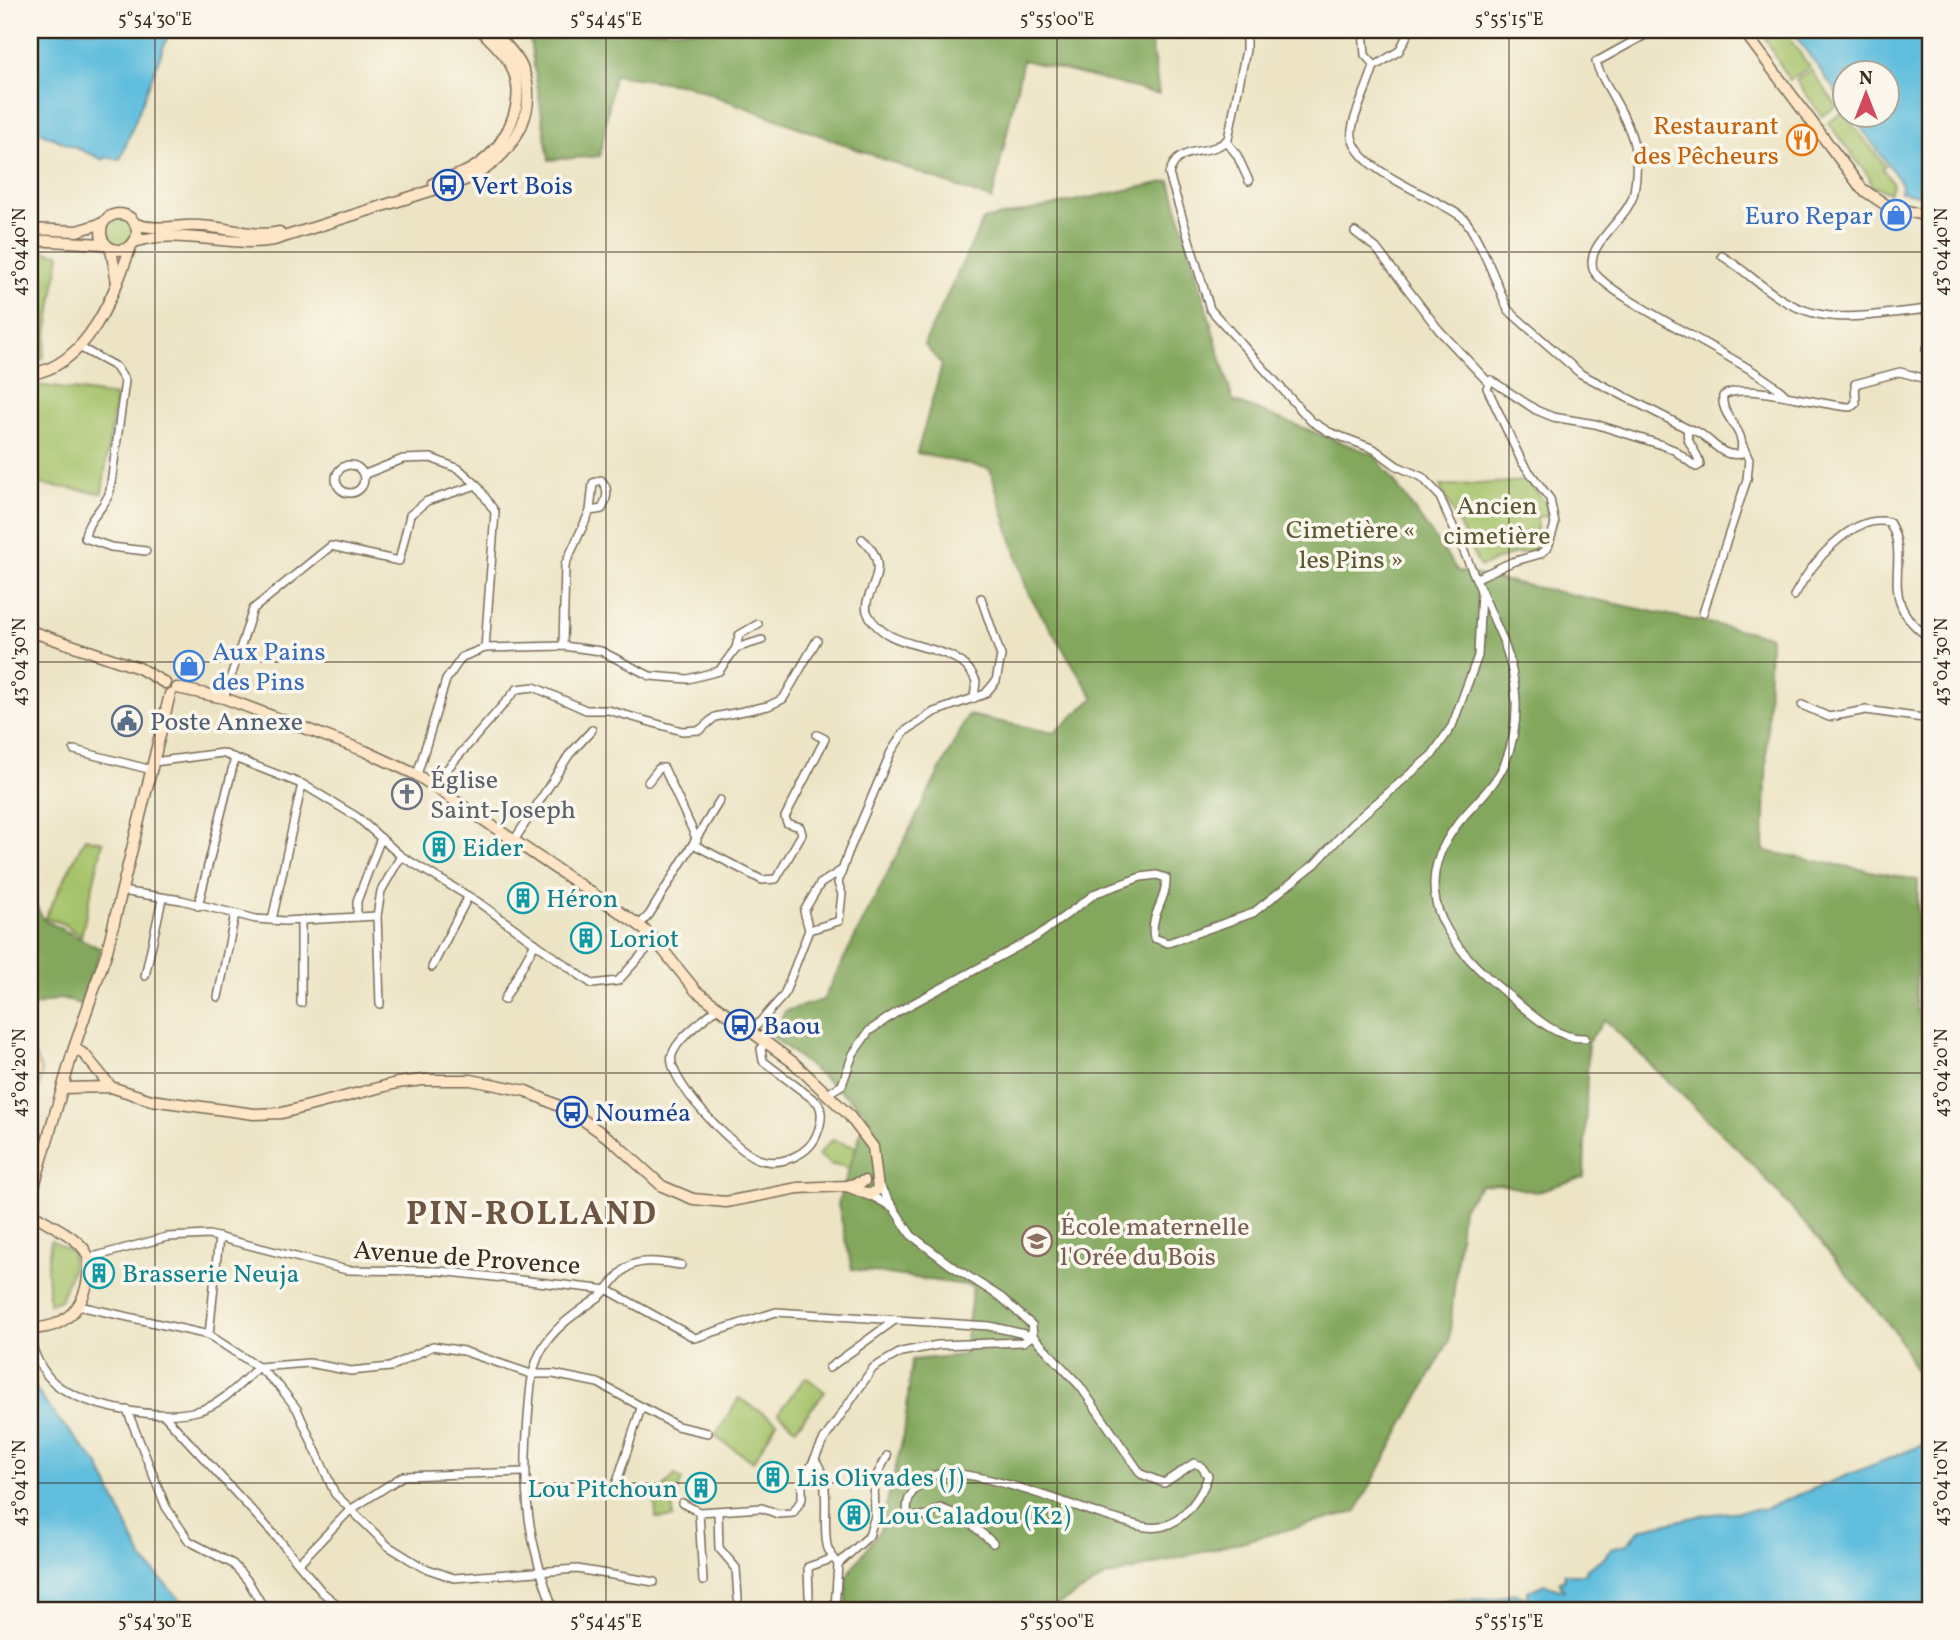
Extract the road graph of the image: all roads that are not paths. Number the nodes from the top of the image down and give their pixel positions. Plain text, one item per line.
1 (481, 30) edge
2 (490, 30) edge
3 (1246, 30) edge
4 (1363, 30) edge
5 (1410, 30) edge
6 (1654, 30) edge
7 (1743, 30) edge
8 (1753, 30) edge
9 (1752, 43) junction
10 (1374, 65) junction
11 (1226, 141) junction
12 (1249, 181) dead end
13 (1930, 217) edge
14 (103, 223) junction
15 (135, 224) junction
16 (30, 229) edge
17 (1355, 232) dead end
18 (30, 240) edge
19 (132, 244) junction
20 (108, 246) junction
21 (1722, 256) dead end
22 (117, 283) junction
23 (1930, 309) edge
24 (1930, 345) edge
25 (79, 347) junction
26 (1930, 359) edge
27 (30, 374) edge
28 (1930, 380) edge
29 (1488, 382) junction
30 (1784, 394) junction
31 (1688, 429) junction
32 (1743, 446) junction
33 (363, 475) dead end
34 (477, 485) junction
35 (590, 511) dead end
36 (862, 539) dead end
37 (146, 551) dead end
38 (1477, 578) junction
39 (1480, 587) junction
40 (1794, 596) dead end
41 (981, 598) dead end
42 (1703, 613) dead end
43 (758, 624) dead end
44 (30, 631) edge
45 (1930, 638) edge
46 (762, 640) dead end
47 (817, 640) dead end
48 (563, 646) junction
49 (485, 648) junction
50 (736, 648) junction
51 (174, 691) junction
52 (224, 698) junction
53 (974, 698) junction
54 (1802, 705) dead end
55 (1930, 719) edge
56 (592, 730) dead end
57 (817, 735) dead end
58 (74, 750) dead end
59 (235, 758) junction
60 (153, 766) junction
61 (417, 775) junction
62 (648, 782) dead end
63 (302, 784) junction
64 (434, 784) junction
65 (720, 800) dead end
66 (381, 838) junction
67 (515, 839) junction
68 (695, 842) junction
69 (401, 856) junction
70 (842, 870) junction
71 (121, 891) junction
72 (468, 897) junction
73 (162, 899) junction
74 (198, 905) junction
75 (235, 914) junction
76 (377, 916) junction
77 (357, 917) junction
78 (272, 920) junction
79 (301, 920) junction
80 (639, 925) junction
81 (809, 930) junction
82 (655, 940) junction
83 (535, 943) junction
84 (432, 967) dead end
85 (145, 976) dead end
86 (218, 997) dead end
87 (504, 1000) dead end
88 (301, 1003) dead end
89 (380, 1004) dead end
90 (717, 1008) junction
91 (751, 1032) junction
92 (1585, 1038) dead end
93 (766, 1042) junction
94 (74, 1048) junction
95 (111, 1087) junction
96 (63, 1088) junction
97 (827, 1094) junction
98 (871, 1181) junction
99 (847, 1186) junction
100 (867, 1194) junction
101 (30, 1200) edge
102 (891, 1207) junction
103 (30, 1212) edge
104 (219, 1237) junction
105 (89, 1258) junction
106 (681, 1265) dead end
107 (608, 1290) junction
108 (79, 1306) junction
109 (896, 1320) junction
110 (30, 1328) edge
111 (209, 1335) junction
112 (1033, 1336) junction
113 (30, 1339) edge
114 (258, 1367) junction
115 (829, 1368) dead end
116 (531, 1374) junction
117 (641, 1408) junction
118 (127, 1410) junction
119 (163, 1414) junction
120 (708, 1433) dead end
121 (887, 1456) dead end
122 (816, 1461) junction
123 (523, 1472) junction
124 (615, 1488) dead end
125 (682, 1503) dead end
126 (350, 1510) junction
127 (699, 1512) junction
128 (718, 1512) junction
129 (993, 1543) dead end
130 (836, 1561) junction
131 (299, 1563) junction
132 (539, 1570) junction
133 (703, 1581) dead end
134 (654, 1582) dead end
135 (809, 1596) dead end
136 (738, 1599) dead end
137 (835, 1608) dead end
138 (265, 1610) edge
139 (344, 1610) edge
140 (554, 1610) edge

1 - 15 street
2 - 19 street
3 - 11 street
4 - 10 street
5 - 10 street
6 - 30 street
7 - 9 street
8 - 9 street
9 - 13 street
10 - 31 street
11 - 12 street
11 - 38 street
14 - 15 street
14 - 16 street
14 - 20 street
15 - 19 street
17 - 29 street
18 - 20 street
19 - 20 street
19 - 22 street
20 - 22 street
21 - 23 street
22 - 25 street
24 - 26 street
25 - 27 street
25 - 37 street
28 - 30 street
29 - 31 street
29 - 38 street
30 - 32 street
31 - 32 street
32 - 42 street
33 - 34 street
34 - 49 street
34 - 52 street
35 - 48 street
36 - 53 street
38 - 39 street
39 - 92 street
39 - 97 street
40 - 45 street
41 - 53 street
43 - 50 street
44 - 51 street
46 - 50 street
47 - 64 street
48 - 49 street
48 - 50 street
49 - 61 street
51 - 52 street
51 - 60 street
52 - 61 street
53 - 70 street
54 - 55 street
56 - 67 street
57 - 68 street
58 - 60 street
59 - 60 street
59 - 63 street
59 - 74 street
60 - 71 street
61 - 64 street
62 - 68 street
63 - 66 street
63 - 78 street
64 - 67 street
65 - 68 street
66 - 69 street
66 - 77 street
67 - 80 street
68 - 80 street
69 - 72 street
69 - 76 street
70 - 81 street
70 - 81 street
71 - 73 street
71 - 94 street
72 - 83 street
72 - 84 street
73 - 74 street
73 - 85 street
74 - 75 street
75 - 78 street
75 - 86 street
76 - 77 street
76 - 89 street
77 - 79 street
78 - 79 street
79 - 88 street
80 - 82 street
81 - 91 street
82 - 83 street
82 - 90 street
83 - 87 street
90 - 91 street
90 - 93 street
91 - 93 street
93 - 97 street
94 - 95 street
94 - 96 street
95 - 96 street
95 - 99 street
96 - 101 street
97 - 98 street
98 - 99 street
98 - 100 street
98 - 100 street
98 - 102 street
99 - 100 street
100 - 102 street
102 - 112 street
103 - 105 street
104 - 105 street, Avenue de Provence
104 - 107 street, Avenue de Provence
104 - 111 street
105 - 108 street
106 - 107 street
107 - 109 street, Avenue de Provence
107 - 116 street
108 - 110 street
108 - 111 street
109 - 112 street, Avenue de Provence
109 - 115 street
111 - 114 street
112 - 122 street
112 - 129 street
113 - 118 street
114 - 116 street
114 - 119 street
114 - 126 street
116 - 117 street
116 - 123 street
117 - 120 street
117 - 124 street
118 - 119 street
118 - 138 street
119 - 131 street
121 - 130 street
122 - 128 street
122 - 130 street
123 - 126 street
123 - 132 street
125 - 127 street
126 - 131 street
126 - 132 street
127 - 128 street
127 - 133 street
128 - 136 street
130 - 135 street
130 - 137 street
131 - 139 street
132 - 134 street
132 - 140 street

